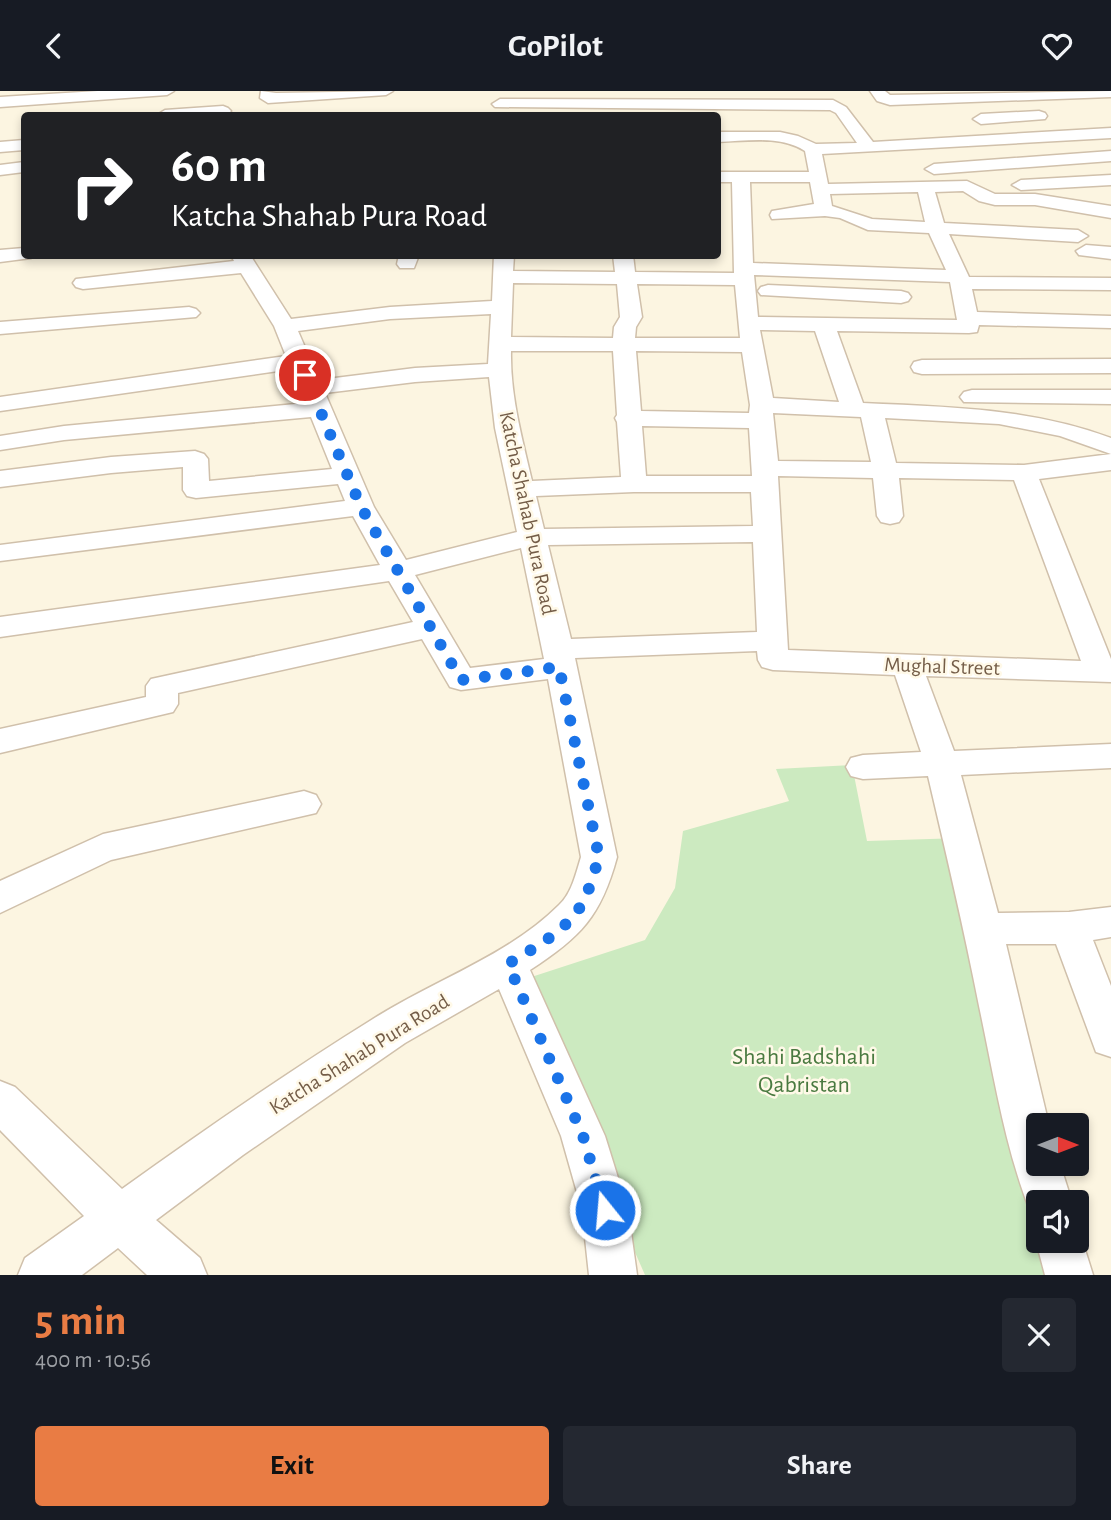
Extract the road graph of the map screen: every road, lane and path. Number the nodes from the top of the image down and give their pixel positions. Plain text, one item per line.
1 (167, 91) edge
2 (231, 91) edge
3 (877, 91) edge
4 (1111, 92) edge
5 (122, 93) edge
6 (268, 95) edge
7 (33, 96) edge
8 (387, 96) edge
9 (0, 102) edge
10 (499, 104) edge
11 (646, 104) edge
12 (368, 109) dead end
13 (687, 110) edge
14 (301, 111) dead end
15 (222, 112) edge
16 (901, 112) dead end
17 (844, 114) junction
18 (1056, 115) dead end
19 (1111, 134) edge
20 (721, 137) edge
21 (1006, 140) junction
22 (21, 145) edge
23 (0, 147) edge
24 (868, 147) junction
25 (814, 152) junction
26 (787, 155) dead end
27 (1111, 156) edge
28 (21, 167) edge
29 (0, 170) edge
30 (721, 177) edge
31 (741, 177) junction
32 (923, 178) junction
33 (1111, 180) edge
34 (818, 183) junction
35 (967, 186) junction
36 (1111, 205) edge
37 (824, 209) junction
38 (1111, 212) edge
39 (779, 215) dead end
40 (1111, 224) edge
41 (937, 227) junction
42 (1082, 235) edge
43 (721, 252) edge
44 (21, 254) edge
45 (0, 256) edge
46 (624, 259) edge
47 (243, 261) edge
48 (1027, 264) dead end
49 (744, 272) junction
50 (626, 279) junction
51 (961, 280) junction
52 (83, 283) dead end
53 (1110, 284) edge
54 (901, 297) dead end
55 (189, 313) dead end
56 (501, 313) edge
57 (1111, 322) edge
58 (968, 323) junction
59 (824, 325) junction
60 (285, 326) junction
61 (901, 326) junction
62 (0, 328) edge
63 (749, 333) junction
64 (625, 336) junction
65 (300, 362) junction
66 (1111, 366) edge
67 (922, 367) junction
68 (1111, 397) edge
69 (315, 398) junction
70 (0, 404) edge
71 (947, 406) junction
72 (862, 409) junction
73 (761, 413) junction
74 (627, 418) junction
75 (0, 443) edge
76 (1111, 447) edge
77 (1111, 462) edge
78 (885, 469) junction
79 (1024, 473) junction
80 (348, 475) junction
81 (765, 476) junction
82 (0, 479) edge
83 (634, 484) junction
84 (520, 489) junction
85 (361, 507) junction
86 (890, 516) dead end
87 (769, 534) junction
88 (532, 537) junction
89 (0, 553) edge
90 (398, 571) junction
91 (0, 627) edge
92 (431, 628) junction
93 (772, 651) junction
94 (559, 658) junction
95 (907, 665) junction
96 (1105, 671) edge
97 (0, 741) edge
98 (1111, 756) edge
99 (942, 765) junction
100 (863, 767) dead end
101 (304, 804) dead end
102 (0, 898) edge
103 (1111, 922) edge
104 (1069, 928) junction
105 (983, 929) junction
106 (508, 964) junction
107 (1111, 1038) edge
108 (0, 1101) edge
109 (1046, 1190) edge
110 (119, 1218) junction
111 (1063, 1253) edge
112 (42, 1275) edge
113 (183, 1275) edge
114 (613, 1275) edge
115 (1069, 1275) edge

1 - 5 street
2 - 15 street
3 - 4 street
5 - 7 street
6 - 8 street
7 - 9 street
10 - 11 street
11 - 13 street
12 - 14 street
13 - 17 street
16 - 17 street
17 - 24 street
18 - 21 street
19 - 21 street
20 - 25 street
21 - 24 street
22 - 23 street
24 - 25 street
25 - 26 street
25 - 34 street
27 - 32 street
28 - 29 street
30 - 31 street
31 - 34 street
31 - 49 street
32 - 34 street
32 - 35 street
32 - 41 street
33 - 35 street
34 - 37 street
35 - 42 street
36 - 42 street
37 - 39 street
37 - 41 street
38 - 42 street
40 - 42 street
41 - 42 street
41 - 51 street
42 - 48 street
42 - 53 street
43 - 49 street
44 - 45 street
46 - 50 street
47 - 52 street
47 - 60 street
49 - 50 street
49 - 51 street
49 - 54 street
49 - 63 street
50 - 56 street
50 - 64 street
51 - 53 street
51 - 58 street
55 - 62 street
56 - 60 street
56 - 64 street
56 - 69 street
56 - 84 street, Katcha Shahab Pura Road
57 - 58 street
58 - 61 street
59 - 61 street
59 - 63 street
59 - 72 street
60 - 65 street
61 - 67 street
63 - 64 street
63 - 73 street
64 - 74 street
65 - 69 street
65 - 70 street
66 - 67 street
67 - 71 street
68 - 71 street
69 - 75 street
69 - 80 street
71 - 72 street
71 - 76 street
72 - 73 street
72 - 78 street
73 - 74 street
73 - 81 street
74 - 83 street
77 - 79 street
78 - 79 street
78 - 81 street
78 - 86 street
79 - 96 street
80 - 82 street
80 - 85 street
81 - 83 street
81 - 87 street
83 - 84 street
84 - 88 street, Katcha Shahab Pura Road
85 - 89 street
85 - 90 street
87 - 88 street
87 - 93 street
88 - 90 street
88 - 94 street, Katcha Shahab Pura Road
90 - 91 street
90 - 92 street
92 - 94 street, Mughal Street
92 - 97 street
93 - 94 street, Mughal Street
93 - 95 street, Mughal Street
94 - 106 street, Katcha Shahab Pura Road
95 - 96 street, Mughal Street
95 - 99 street
98 - 99 street
99 - 100 street
99 - 105 street
101 - 102 street
103 - 104 street
104 - 105 street
104 - 107 street
105 - 109 street
106 - 110 street, Katcha Shahab Pura Road
106 - 114 street
108 - 110 street
110 - 112 street, Katcha Shahab Pura Road
110 - 113 street
111 - 115 street

